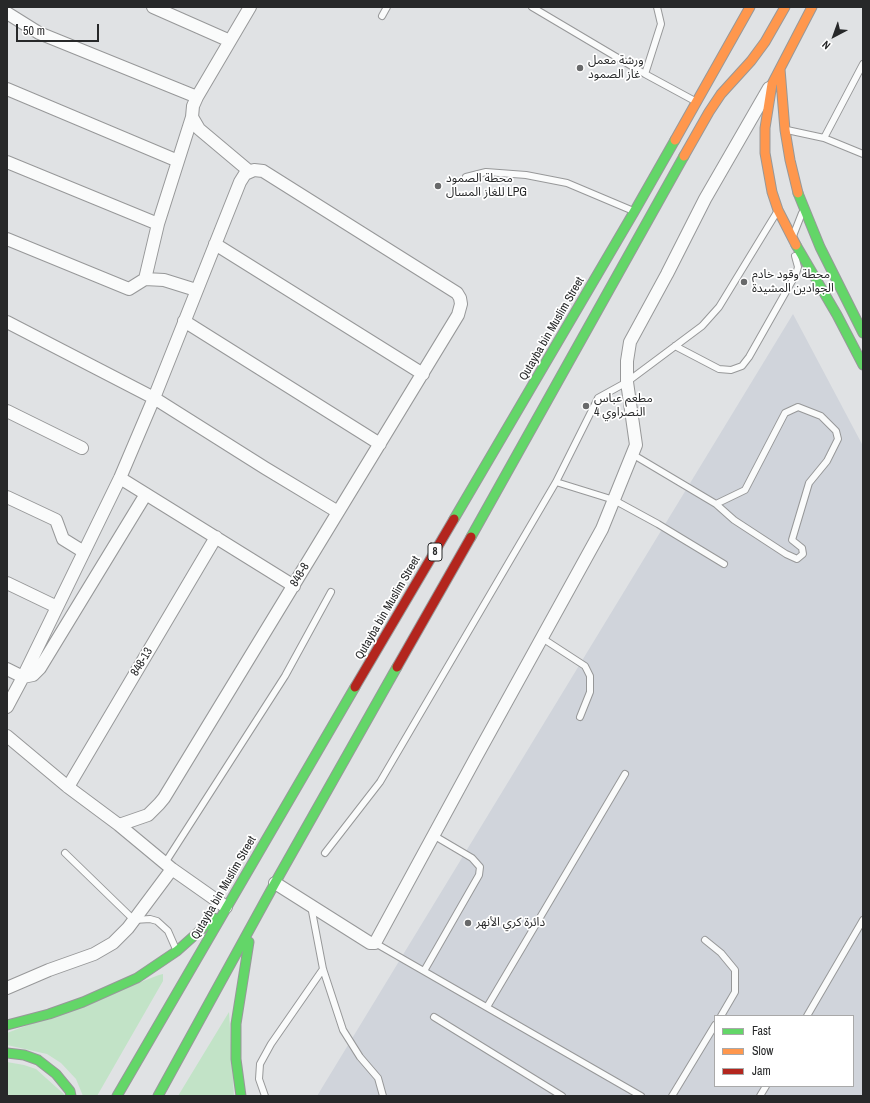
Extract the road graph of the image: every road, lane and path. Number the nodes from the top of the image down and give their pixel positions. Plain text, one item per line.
1 (153, 7) edge
2 (250, 7) edge
3 (387, 7) edge
4 (532, 7) edge
5 (657, 7) edge
6 (750, 7) edge
7 (785, 7) edge
8 (812, 7) edge
9 (7, 13) edge
10 (382, 16) dead end
11 (230, 41) junction
12 (863, 64) edge
13 (780, 67) junction
14 (645, 74) junction
15 (772, 84) junction
16 (7, 89) edge
17 (197, 97) junction
18 (696, 102) junction
19 (192, 117) junction
20 (785, 130) junction
21 (824, 138) junction
22 (863, 154) edge
23 (178, 161) junction
24 (7, 162) edge
25 (250, 171) junction
26 (466, 178) dead end
27 (804, 209) junction
28 (778, 210) junction
29 (634, 212) junction
30 (158, 224) junction
31 (792, 238) junction
32 (7, 239) edge
33 (215, 244) junction
34 (146, 279) junction
35 (196, 290) junction
36 (184, 321) junction
37 (7, 322) edge
38 (863, 333) edge
39 (675, 346) junction
40 (863, 365) edge
41 (422, 374) junction
42 (627, 382) junction
43 (154, 398) junction
44 (7, 411) edge
45 (380, 444) junction
46 (82, 448) dead end
47 (632, 454) junction
48 (120, 478) junction
49 (556, 482) junction
50 (146, 494) junction
51 (7, 497) edge
52 (614, 500) junction
53 (716, 504) junction
54 (338, 512) junction
55 (216, 537) junction
56 (84, 552) junction
57 (724, 564) dead end
58 (7, 583) edge
59 (294, 586) junction
60 (331, 592) dead end
61 (57, 607) junction
62 (542, 638) junction
63 (7, 669) edge
64 (23, 677) junction
65 (7, 707) edge
66 (580, 717) dead end
67 (7, 736) edge
68 (625, 774) dead end
69 (68, 787) junction
70 (119, 825) junction
71 (433, 835) junction
72 (65, 853) dead end
73 (325, 853) dead end
74 (168, 866) junction
75 (275, 883) junction
76 (311, 906) junction
77 (226, 907) junction
78 (134, 920) junction
79 (863, 920) edge
80 (254, 922) junction
81 (705, 940) dead end
82 (375, 943) junction
83 (177, 951) junction
84 (323, 969) junction
85 (424, 971) junction
86 (7, 988) edge
87 (487, 1007) junction
88 (722, 1015) edge
89 (808, 1015) edge
90 (434, 1016) dead end
91 (7, 1025) edge
92 (714, 1027) edge
93 (7, 1053) edge
94 (765, 1087) edge
95 (71, 1096) edge
96 (117, 1096) edge
97 (158, 1096) edge
98 (241, 1096) edge
99 (265, 1096) edge
100 (383, 1096) edge
101 (562, 1096) edge
102 (641, 1096) edge
103 (672, 1096) edge
104 (760, 1096) edge

1 - 11 street
2 - 11 street
3 - 10 lane
4 - 14 lane
5 - 14 lane
6 - 18 main road, Qutayba bin Muslim Street / 8
7 - 75 main road, 8
8 - 13 main road
9 - 17 street
11 - 17 street
12 - 21 lane
13 - 15 main road
13 - 20 main road
14 - 18 lane
15 - 28 main road
15 - 42 street
16 - 23 street
17 - 19 street
18 - 29 main road, Qutayba bin Muslim Street / 8
19 - 23 street
19 - 25 street
20 - 21 lane
20 - 27 main road
21 - 22 lane
23 - 30 street
24 - 30 street
25 - 33 street
25 - 41 street, 848-8
26 - 29 lane
27 - 31 lane
27 - 38 main road
28 - 31 main road
28 - 39 lane
29 - 77 main road, Qutayba bin Muslim Street / 8
30 - 34 street
31 - 39 lane
31 - 40 main road
32 - 34 street
33 - 35 street
33 - 41 street
34 - 35 street
35 - 36 street
36 - 43 street
36 - 45 street
37 - 43 street
39 - 42 lane
41 - 45 street, 848-8
42 - 47 street
42 - 49 lane
43 - 48 street
43 - 54 street
44 - 46 street
45 - 54 street, 848-8
47 - 52 street
47 - 53 lane
48 - 50 street
48 - 56 street
49 - 52 lane
49 - 73 lane
50 - 55 street
50 - 64 street
51 - 56 street
52 - 57 lane
52 - 62 street
53 - 53 lane
54 - 59 street, 848-8
55 - 59 street
55 - 69 street, 848-13
56 - 61 street
58 - 61 street
59 - 70 street, 848-8
60 - 74 lane
61 - 64 street
62 - 66 lane
62 - 71 street
63 - 64 street
64 - 65 street
67 - 69 street
68 - 87 lane
69 - 70 street
70 - 74 street
71 - 82 street
71 - 85 lane
72 - 78 lane
74 - 77 street
74 - 78 street
75 - 76 street
75 - 80 main road, 8
76 - 82 street
76 - 84 lane
77 - 83 main road
77 - 96 main road, Qutayba bin Muslim Street / 8
78 - 83 lane
78 - 86 street
79 - 89 lane
80 - 97 main road, 8
80 - 98 main road
81 - 88 lane
82 - 85 lane
83 - 91 main road
84 - 99 lane
84 - 100 lane
85 - 87 lane
87 - 102 lane
90 - 101 lane
92 - 103 lane
93 - 95 main road
94 - 104 lane

